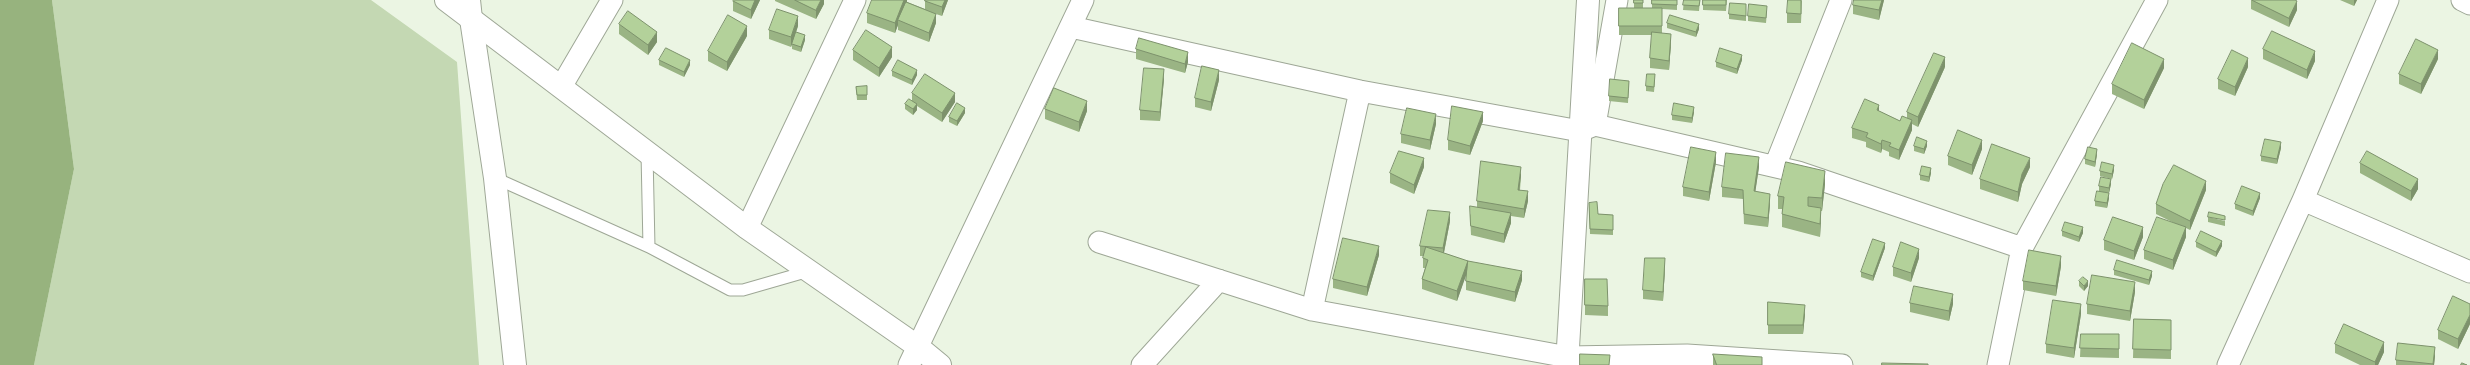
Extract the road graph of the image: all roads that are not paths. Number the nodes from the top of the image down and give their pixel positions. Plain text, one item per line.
1 (446, 0) edge
2 (612, 0) edge
3 (855, 0) edge
4 (1084, 0) edge
5 (1588, 0) edge
6 (1617, 0) edge
7 (1841, 0) edge
8 (2157, 0) edge
9 (2388, 0) edge
10 (2462, 0) edge
11 (2470, 4) edge
12 (470, 10) edge
13 (1071, 27) junction
14 (561, 88) junction
15 (1360, 91) junction
16 (1588, 128) junction
17 (647, 153) junction
18 (1775, 166) junction
19 (495, 178) junction
20 (2303, 200) junction
21 (747, 228) junction
22 (1099, 242) dead end
23 (649, 247) junction
24 (2022, 248) junction
25 (809, 271) junction
26 (2470, 272) edge
27 (1219, 280) junction
28 (1312, 310) junction
29 (913, 356) edge
30 (1687, 360) edge
31 (1568, 361) edge
32 (1806, 363) edge
33 (515, 365) edge
34 (940, 365) edge
35 (1142, 365) edge
36 (1842, 365) edge
37 (1998, 365) edge
38 (2228, 365) edge

1 - 12 main road
2 - 14 street
3 - 21 street
4 - 13 street
5 - 16 main road
6 - 16 street
7 - 18 street
8 - 24 street
9 - 20 street
10 - 11 street
12 - 14 main road
12 - 19 main road
13 - 15 street
13 - 29 street
14 - 17 main road
15 - 16 street
15 - 28 street
16 - 18 street
16 - 31 main road
17 - 21 main road
17 - 23 lane
18 - 24 street
19 - 23 lane
19 - 33 main road
20 - 26 street
20 - 38 street
21 - 25 main road
22 - 27 street
23 - 25 lane
24 - 37 street
25 - 29 main road
27 - 28 street
27 - 35 street
28 - 31 street
29 - 34 main road
30 - 31 street
30 - 32 street
32 - 36 street

